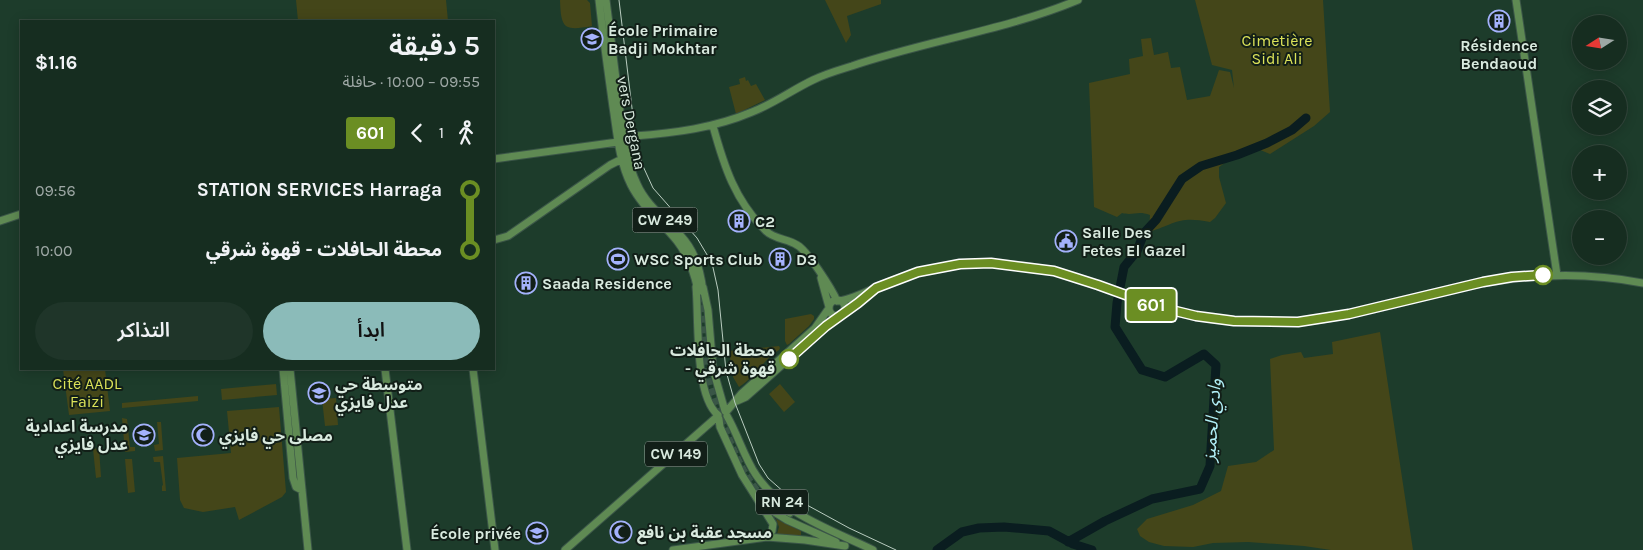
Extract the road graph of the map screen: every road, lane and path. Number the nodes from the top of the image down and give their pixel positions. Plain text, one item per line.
1 (599, 0) edge
2 (606, 0) edge
3 (1078, 0) edge
4 (1516, 0) edge
5 (605, 19) junction
6 (621, 118) junction
7 (713, 126) junction
8 (634, 136) junction
9 (618, 142) junction
10 (626, 149) junction
11 (495, 159) edge
12 (622, 159) junction
13 (20, 214) edge
14 (0, 221) edge
15 (495, 240) edge
16 (820, 273) junction
17 (1557, 275) junction
18 (698, 276) junction
19 (1643, 283) edge
20 (876, 288) junction
21 (701, 291) tunnel mouth
22 (838, 301) junction
23 (829, 307) junction
24 (842, 314) junction
25 (773, 369) junction
26 (283, 370) edge
27 (290, 370) edge
28 (385, 370) edge
29 (473, 370) edge
30 (724, 402) junction
31 (726, 413) junction
32 (716, 414) junction
33 (707, 427) junction
34 (720, 427) junction
35 (736, 434) junction
36 (724, 437) junction
37 (302, 490) junction
38 (757, 499) junction
39 (767, 537) junction
40 (847, 537) junction
41 (575, 542) junction
42 (849, 548) edge
43 (308, 550) edge
44 (407, 550) edge
45 (495, 550) edge
46 (565, 550) edge
47 (569, 550) edge
48 (674, 550) edge
49 (873, 550) edge

1 - 5 main road, vers Dergana
2 - 5 main road, CW 249
3 - 7 main road
4 - 17 main road
5 - 6 main road, CW 249
5 - 9 main road, vers Dergana
6 - 8 main road
6 - 10 main road, CW 249
7 - 8 main road
7 - 16 main road
8 - 10 main road
9 - 11 main road
9 - 12 main road, vers Dergana
10 - 18 main road, CW 249
12 - 15 main road
12 - 18 main road, vers Dergana
13 - 14 main road
16 - 22 main road
16 - 23 main road
17 - 19 main road
17 - 20 main road
18 - 21 main road, vers Dergana
18 - 30 main road
18 - 32 main road
20 - 22 main road
20 - 24 main road
22 - 23 main road
22 - 24 main road
23 - 24 main road
23 - 25 main road
24 - 25 main road
25 - 31 main road
26 - 37 main road
27 - 37 main road
28 - 44 main road
29 - 45 main road
30 - 31 main road
30 - 32 main road
31 - 32 main road
31 - 35 main road, RN 24
32 - 33 main road
32 - 34 main road
33 - 34 main road
33 - 41 main road, CW 149
34 - 36 main road, RN 24
35 - 36 main road
35 - 40 main road, RN 24
36 - 38 main road, RN 24
37 - 43 main road
38 - 39 main road, RN 24
38 - 42 main road, RN 24
39 - 42 main road, RN 24
39 - 48 main road, RN 24
40 - 42 main road
40 - 49 main road, RN 24
41 - 46 main road, CW 149
41 - 47 main road

